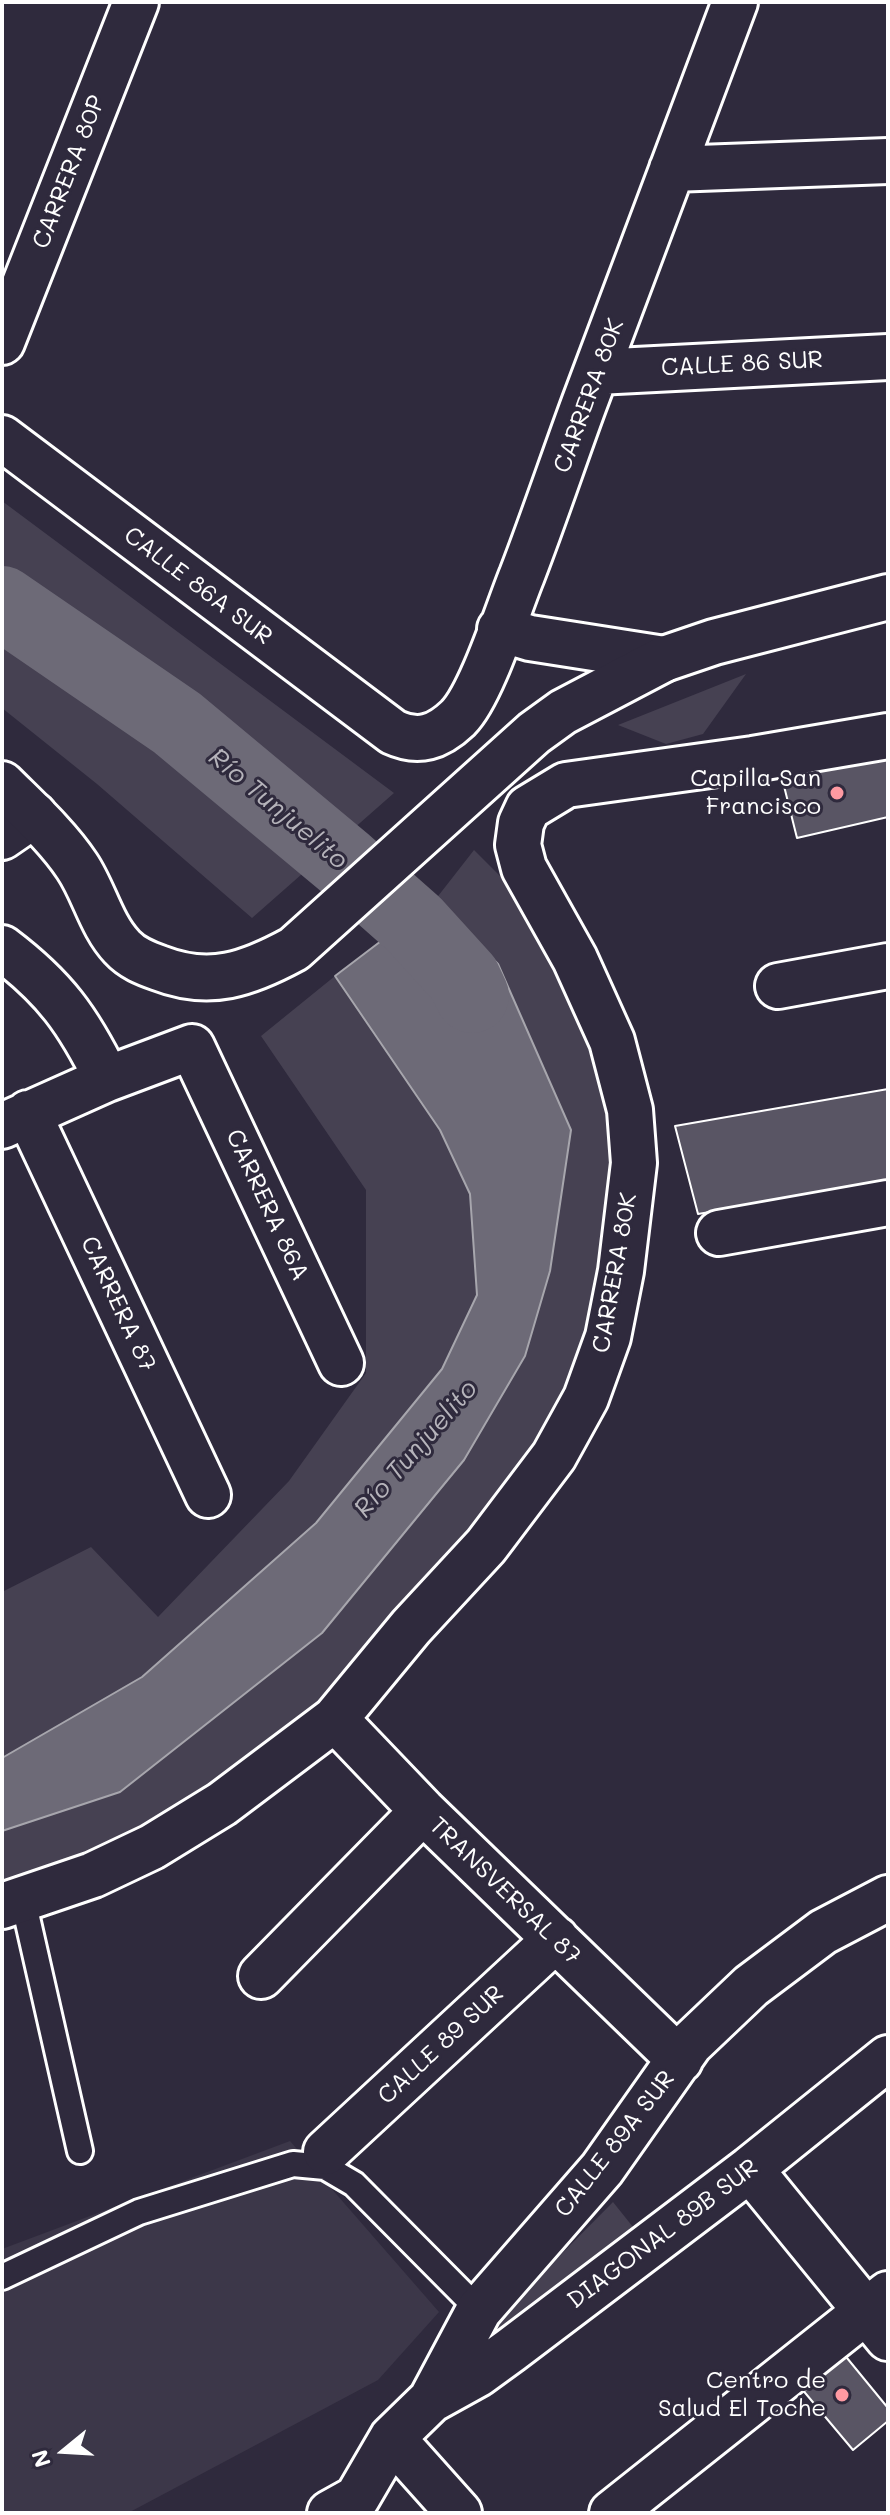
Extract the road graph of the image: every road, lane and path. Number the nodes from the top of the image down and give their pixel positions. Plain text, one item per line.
1 (136, 2) edge
2 (735, 2) edge
3 (888, 161) edge
4 (672, 169) junction
5 (2, 342) edge
6 (888, 357) edge
7 (597, 372) junction
8 (2, 438) edge
9 (888, 597) edge
10 (500, 629) junction
11 (664, 659) junction
12 (393, 732) joint
13 (888, 736) edge
14 (2, 784) edge
15 (18, 826) edge
16 (5, 953) edge
17 (888, 966) edge
18 (778, 986) dead end
19 (107, 1079) junction
20 (15, 1119) edge
21 (888, 1203) edge
22 (719, 1233) dead end
23 (341, 1363) dead end
24 (208, 1495) dead end
25 (335, 1719) junction
26 (423, 1811) junction
27 (888, 1898) edge
28 (12, 1903) edge
29 (556, 1939) junction
30 (261, 1976) dead end
31 (888, 2058) edge
32 (680, 2060) junction
33 (80, 2151) dead end
34 (326, 2152) dead end
35 (750, 2169) junction
36 (2, 2277) edge
37 (479, 2310) junction
38 (881, 2314) edge
39 (431, 2400) junction
40 (392, 2438) junction
41 (347, 2508) edge
42 (459, 2513) edge
43 (612, 2513) edge

1 - 5 street, CARRERA 80P
2 - 4 street, CARRERA 80K
3 - 4 street
4 - 7 street, CARRERA 80K
6 - 7 street, CALLE 86 SUR
7 - 10 street, CARRERA 80K
8 - 12 street, CALLE 86A SUR
9 - 11 street
10 - 11 street
10 - 12 street, CARRERA 80K
11 - 15 street
13 - 25 street, CARRERA 80K
14 - 15 street
16 - 19 street
17 - 18 street
19 - 20 street
19 - 23 street, CARRERA 86A
20 - 24 street, CARRERA 87
21 - 22 street
25 - 26 street, TRANSVERSAL 87
25 - 28 street, CARRERA 80K
26 - 29 street, TRANSVERSAL 87
26 - 30 street
27 - 32 street, CALLE 89A SUR
28 - 33 lane
29 - 32 street, TRANSVERSAL 87
29 - 34 street, CALLE 89 SUR
31 - 35 street, DIAGONAL 89B SUR
32 - 37 street, CALLE 89A SUR
35 - 38 street
35 - 39 street, DIAGONAL 89B SUR
36 - 37 lane
37 - 39 street, CALLE 89A SUR
38 - 43 street
39 - 40 street, CALLE 89A SUR
40 - 41 street, CALLE 89A SUR
40 - 42 street

